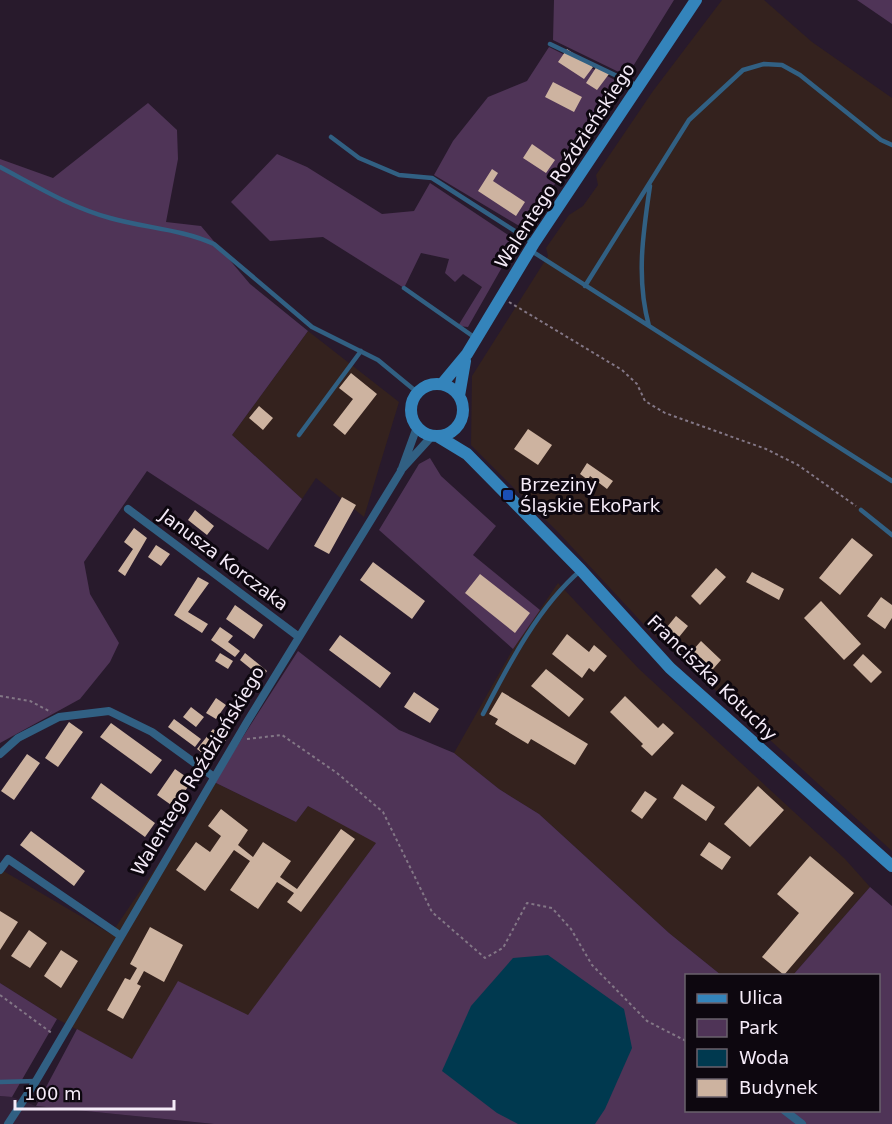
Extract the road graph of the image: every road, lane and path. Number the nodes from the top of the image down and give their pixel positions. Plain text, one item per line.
1 (696, 0) edge
2 (550, 44) dead end
3 (638, 86) junction
4 (331, 138) dead end
5 (892, 145) edge
6 (0, 167) edge
7 (650, 182) junction
8 (532, 247) junction
9 (585, 286) junction
10 (404, 288) dead end
11 (502, 296) junction
12 (649, 326) junction
13 (476, 339) junction
14 (361, 351) junction
15 (467, 354) junction
16 (442, 384) junction
17 (418, 393) junction
18 (459, 396) junction
19 (459, 426) junction
20 (417, 427) junction
21 (299, 435) dead end
22 (436, 436) junction
23 (467, 454) junction
24 (400, 471) junction
25 (892, 482) edge
26 (128, 509) dead end
27 (861, 510) joint
28 (892, 535) edge
29 (581, 570) junction
30 (299, 637) junction
31 (0, 696) edge
32 (483, 714) dead end
33 (59, 717) junction
34 (236, 741) junction
35 (0, 754) edge
36 (214, 777) junction
37 (892, 866) edge
38 (0, 870) edge
39 (121, 936) junction
40 (0, 995) edge
41 (60, 1040) junction
42 (685, 1040) edge
43 (36, 1081) junction
44 (0, 1082) edge
45 (787, 1112) edge
46 (8, 1124) edge
47 (802, 1124) edge

1 - 3 street, Walentego Roździeńskiego
2 - 3 lane
3 - 8 street, Walentego Roździeńskiego
4 - 8 lane
5 - 7 lane
6 - 14 lane
7 - 9 lane
7 - 12 lane
8 - 9 lane
8 - 11 street, Walentego Roździeńskiego
9 - 12 lane
10 - 13 lane
11 - 13 street, Walentego Roździeńskiego
11 - 27 path
12 - 25 lane
13 - 15 street, Walentego Roździeńskiego
14 - 17 lane
14 - 21 lane
15 - 16 street, Walentego Roździeńskiego
15 - 18 street, Walentego Roździeńskiego
16 - 17 street
16 - 18 street
17 - 20 street
18 - 19 street
19 - 22 street
19 - 23 street, Franciszka Kotuchy
20 - 22 street
20 - 24 street, Walentego Roździeńskiego
22 - 23 street, Franciszka Kotuchy
22 - 24 street, Walentego Roździeńskiego
23 - 29 street, Franciszka Kotuchy
24 - 30 street, Walentego Roździeńskiego
26 - 30 street, Janusza Korczaka
27 - 28 lane
29 - 32 lane
29 - 37 street, Franciszka Kotuchy
30 - 34 street, Walentego Roździeńskiego
31 - 33 path
33 - 35 street
33 - 36 street
34 - 36 street, Walentego Roździeńskiego
34 - 42 path
36 - 39 street, Walentego Roździeńskiego
38 - 39 street
39 - 41 street, Walentego Roździeńskiego
40 - 41 path
41 - 43 street, Walentego Roździeńskiego
43 - 44 lane
43 - 46 street, Walentego Roździeńskiego
45 - 47 street

